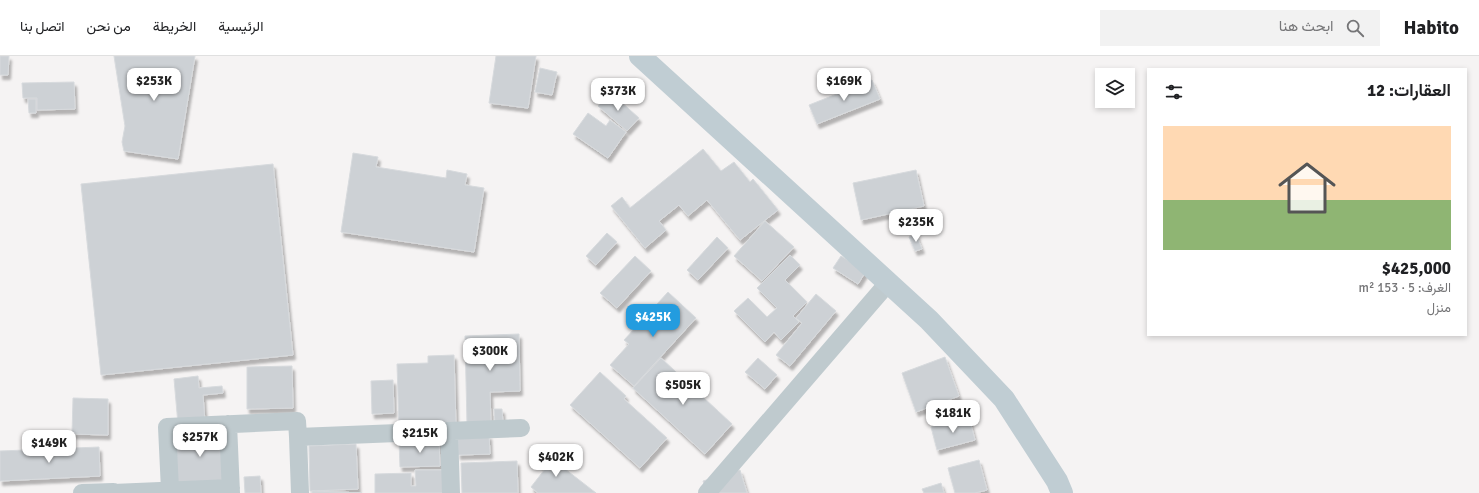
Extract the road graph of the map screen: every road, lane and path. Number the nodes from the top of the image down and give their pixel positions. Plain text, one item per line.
1 (640, 56) edge
2 (888, 282) junction
3 (228, 424) junction
4 (521, 428) dead end
5 (449, 431) junction
6 (298, 437) junction
7 (170, 490) junction
8 (231, 490) edge
9 (82, 493) edge
10 (113, 493) edge
11 (300, 493) edge
12 (452, 493) edge
13 (707, 493) edge
14 (1062, 493) edge

1 - 2 main road
2 - 13 street
2 - 14 main road
3 - 6 street
3 - 7 street
3 - 8 street
4 - 5 street
5 - 6 street
5 - 12 street
6 - 11 street
7 - 8 street
7 - 10 street
9 - 10 street

